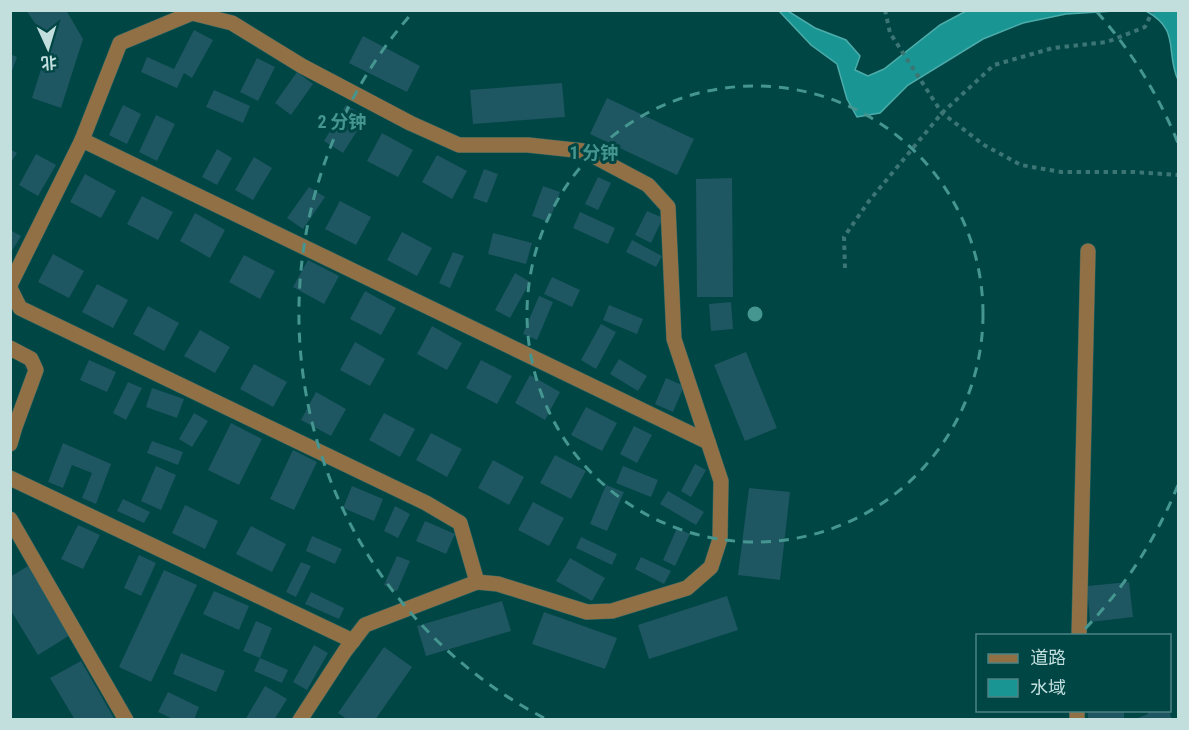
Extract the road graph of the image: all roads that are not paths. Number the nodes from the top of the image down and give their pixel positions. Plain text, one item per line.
1 (81, 140) junction
2 (1089, 251) dead end
3 (10, 287) edge
4 (10, 348) edge
5 (708, 442) junction
6 (10, 444) edge
7 (10, 478) edge
8 (10, 519) edge
9 (477, 582) junction
10 (1079, 634) edge
11 (353, 641) junction
12 (126, 720) edge
13 (300, 720) edge

1 - 3 street
1 - 5 street
1 - 5 street
2 - 10 street
3 - 9 street
4 - 6 street
5 - 9 street
7 - 11 street
8 - 12 street
9 - 11 street
11 - 13 street

